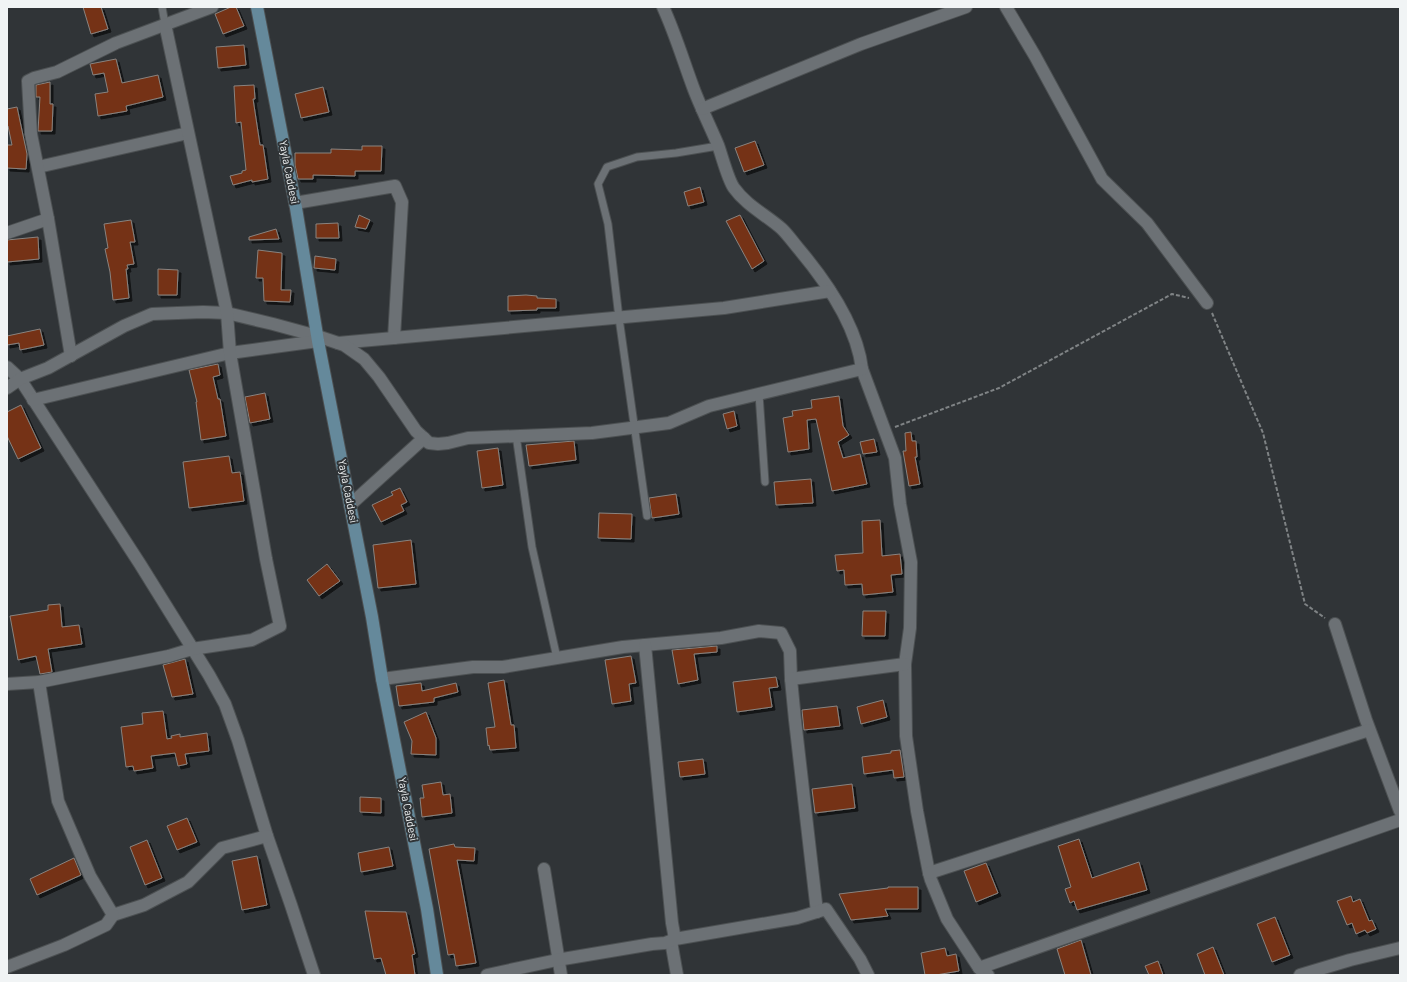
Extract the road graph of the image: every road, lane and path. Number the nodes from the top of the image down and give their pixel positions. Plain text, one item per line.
1 (162, 7) edge
2 (212, 7) edge
3 (257, 7) edge
4 (663, 7) edge
5 (966, 7) edge
6 (1006, 7) edge
7 (165, 24) junction
8 (702, 109) junction
9 (188, 133) junction
10 (718, 146) junction
11 (38, 167) junction
12 (295, 203) junction
13 (48, 218) junction
14 (7, 233) edge
15 (830, 291) junction
16 (1207, 303) junction
17 (227, 313) junction
18 (619, 318) junction
19 (318, 338) junction
20 (394, 338) junction
21 (337, 343) junction
22 (230, 353) junction
23 (71, 356) junction
24 (7, 367) edge
25 (862, 369) junction
26 (20, 380) junction
27 (7, 388) edge
28 (759, 394) junction
29 (33, 400) junction
30 (634, 428) junction
31 (884, 431) junction
32 (516, 435) junction
33 (424, 438) junction
34 (765, 482) dead end
35 (350, 505) junction
36 (647, 516) dead end
37 (1335, 624) joint
38 (645, 645) junction
39 (192, 649) junction
40 (556, 658) junction
41 (905, 664) junction
42 (382, 679) junction
43 (791, 679) junction
44 (39, 682) junction
45 (7, 684) edge
46 (1369, 730) junction
47 (1400, 811) edge
48 (1400, 820) edge
49 (267, 836) junction
50 (544, 869) dead end
51 (929, 873) junction
52 (817, 912) junction
53 (113, 916) junction
54 (673, 940) junction
55 (1400, 948) edge
56 (558, 960) junction
57 (7, 969) edge
58 (984, 971) edge
59 (9, 975) edge
60 (314, 975) edge
61 (437, 975) edge
62 (487, 975) edge
63 (561, 975) edge
64 (677, 975) edge
65 (868, 975) edge
66 (1300, 975) edge

1 - 7 lane
2 - 7 street
3 - 12 street, Yayla Caddesi
4 - 8 street
5 - 8 street
6 - 16 street
7 - 9 street
7 - 11 street
8 - 10 street
9 - 11 street
9 - 17 street
10 - 15 street
10 - 18 lane
11 - 13 street
12 - 19 street, Yayla Caddesi
12 - 20 street
13 - 14 street
13 - 23 street
15 - 18 street
15 - 25 street
16 - 31 path
16 - 37 path
17 - 19 street
17 - 22 street
17 - 23 street
18 - 20 street
18 - 30 lane
19 - 21 street
19 - 22 street
19 - 35 street, Yayla Caddesi
20 - 21 street
21 - 33 street
22 - 29 street
22 - 39 street
23 - 26 street
24 - 26 street
25 - 28 street
25 - 31 street
26 - 27 street
26 - 29 street
28 - 30 street
28 - 34 lane
29 - 39 street
30 - 32 street
30 - 36 lane
31 - 41 street
32 - 33 street
32 - 40 lane
33 - 35 street
35 - 42 street, Yayla Caddesi
37 - 46 street
38 - 40 street
38 - 43 street
38 - 54 street
39 - 44 street
39 - 49 street
40 - 42 street
41 - 43 street
41 - 51 street
42 - 61 street, Yayla Caddesi
43 - 52 street
44 - 45 street
44 - 53 street
46 - 47 street
46 - 51 street
48 - 58 street
49 - 53 street
49 - 60 street
50 - 56 street
51 - 58 street
52 - 54 street
52 - 65 street
53 - 57 street
54 - 56 street
54 - 64 street
55 - 66 street
56 - 62 street
56 - 63 street
57 - 59 street

